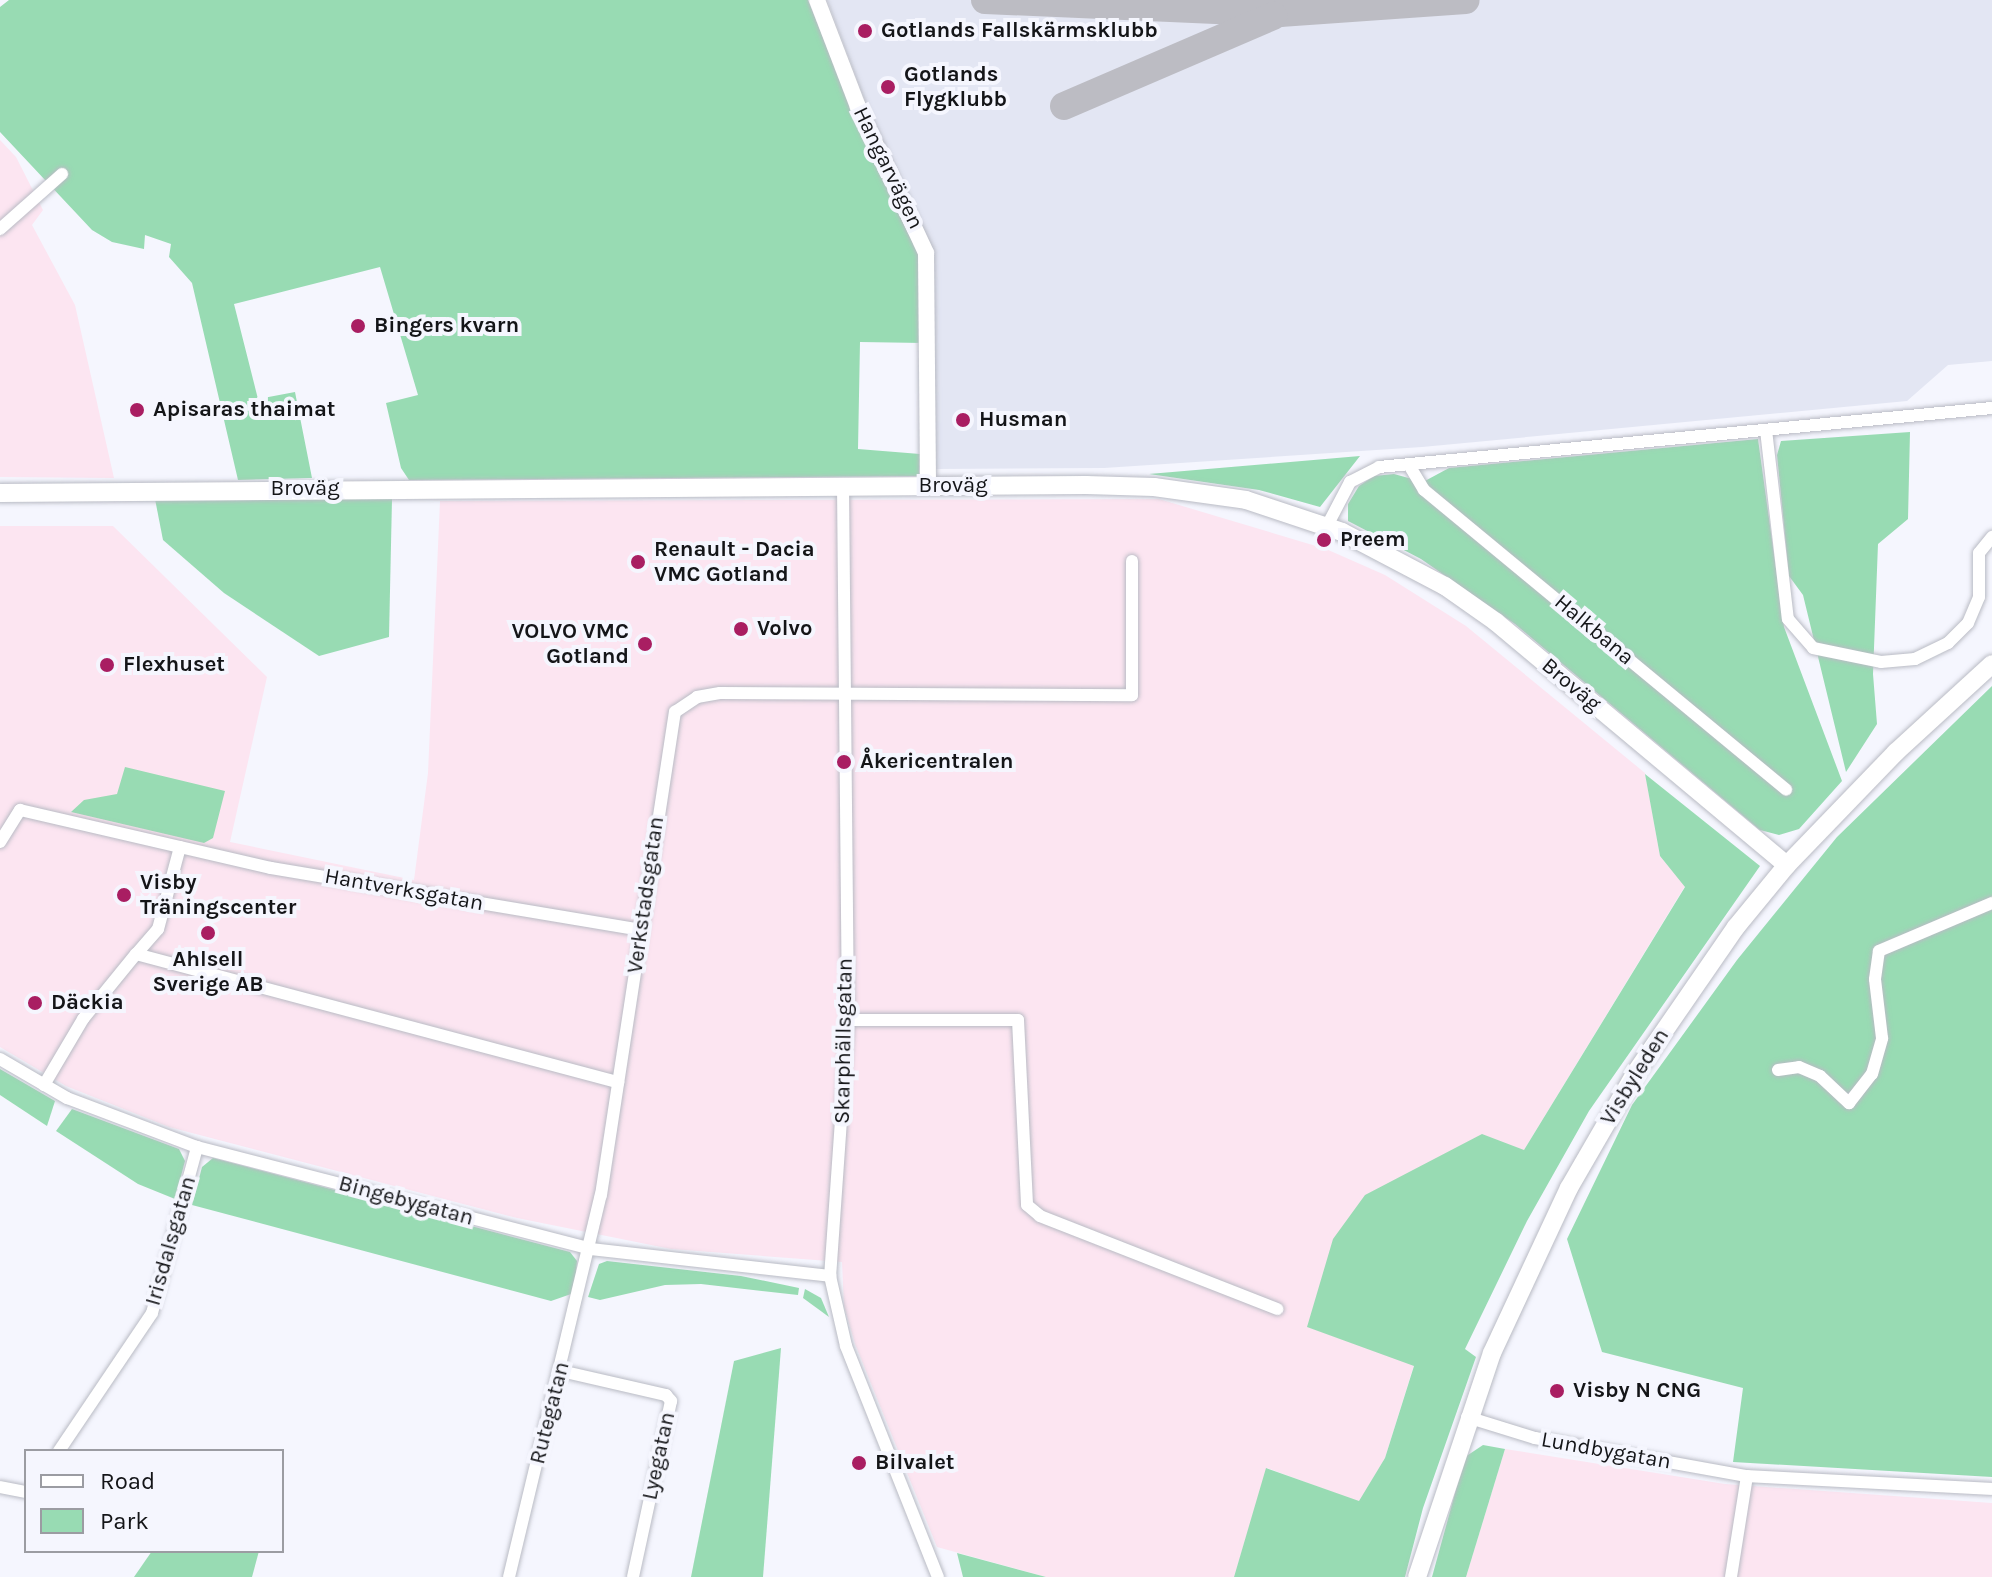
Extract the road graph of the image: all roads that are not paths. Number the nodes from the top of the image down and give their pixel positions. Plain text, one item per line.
1 (817, 0) edge
2 (62, 174) dead end
3 (0, 229) edge
4 (1992, 408) edge
5 (1766, 430) junction
6 (1409, 465) junction
7 (928, 485) junction
8 (843, 486) junction
9 (0, 493) edge
10 (1327, 526) junction
11 (1992, 537) edge
12 (1132, 561) dead end
13 (1992, 664) edge
14 (843, 693) junction
15 (1786, 790) dead end
16 (0, 842) edge
17 (180, 847) junction
18 (1787, 865) junction
19 (1992, 903) edge
20 (640, 930) junction
21 (136, 954) junction
22 (848, 1020) junction
23 (0, 1059) edge
24 (1778, 1070) dead end
25 (618, 1082) junction
26 (44, 1085) junction
27 (197, 1147) junction
28 (590, 1249) junction
29 (830, 1276) junction
30 (1277, 1309) dead end
31 (561, 1371) junction
32 (1467, 1417) junction
33 (60, 1449) edge
34 (1747, 1476) junction
35 (0, 1487) edge
36 (1992, 1489) edge
37 (24, 1492) edge
38 (509, 1577) edge
39 (633, 1577) edge
40 (938, 1577) edge
41 (1417, 1577) edge
42 (1731, 1577) edge

1 - 7 street, Hangarvägen
2 - 3 street
4 - 5 street
5 - 6 street
5 - 11 street
6 - 10 street
6 - 15 street, Halkbana
7 - 8 main road, Broväg
7 - 10 main road, Broväg
8 - 9 main road, Broväg
8 - 14 street, Skarphällsgatan
10 - 18 main road, Broväg
12 - 14 street
13 - 18 main road, Visbyleden
14 - 20 street, Verkstadsgatan
14 - 22 street, Skarphällsgatan
16 - 17 street, Hantverksgatan
17 - 20 street, Hantverksgatan
17 - 21 street
18 - 32 main road, Visbyleden
19 - 24 street
20 - 25 street, Verkstadsgatan
21 - 25 street
21 - 26 street
22 - 29 street, Skarphällsgatan
22 - 30 street
23 - 26 street, Bingebygatan
25 - 28 street, Verkstadsgatan
26 - 27 street, Bingebygatan
27 - 28 street, Bingebygatan
27 - 33 street, Irisdalsgatan
28 - 29 street, Bingebygatan
28 - 31 street, Rutegatan
29 - 40 street, Skarphällsgatan
31 - 38 street, Rutegatan
31 - 39 street, Lyegatan
32 - 34 street, Lundbygatan
32 - 41 main road, Visbyleden
34 - 36 street, Lundbygatan
34 - 42 street
35 - 37 street

